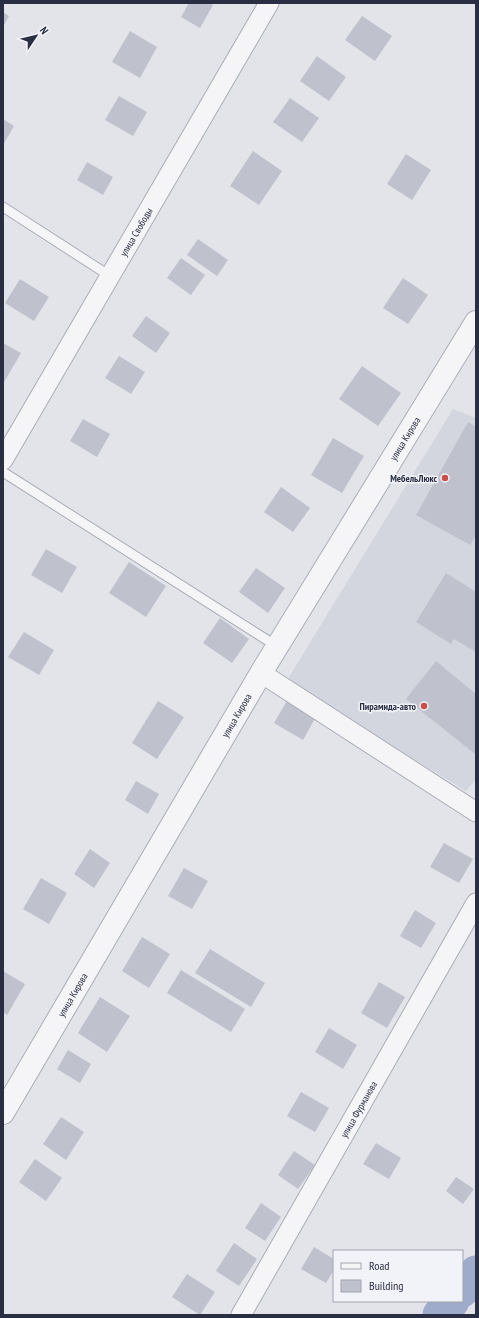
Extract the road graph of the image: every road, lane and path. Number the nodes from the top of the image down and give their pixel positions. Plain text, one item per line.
1 (269, 3) edge
2 (3, 207) edge
3 (110, 276) junction
4 (476, 322) edge
5 (3, 460) edge
6 (3, 472) edge
7 (278, 647) junction
8 (262, 673) junction
9 (476, 812) edge
10 (476, 903) edge
11 (3, 1113) edge
12 (241, 1315) edge

1 - 3 street, улица Свободы
2 - 3 lane
3 - 5 street, улица Свободы
4 - 7 street, улица Кирова
6 - 7 lane
7 - 8 street, улица Кирова
8 - 9 street
8 - 11 street, улица Кирова
10 - 12 street, улица Фурманова

